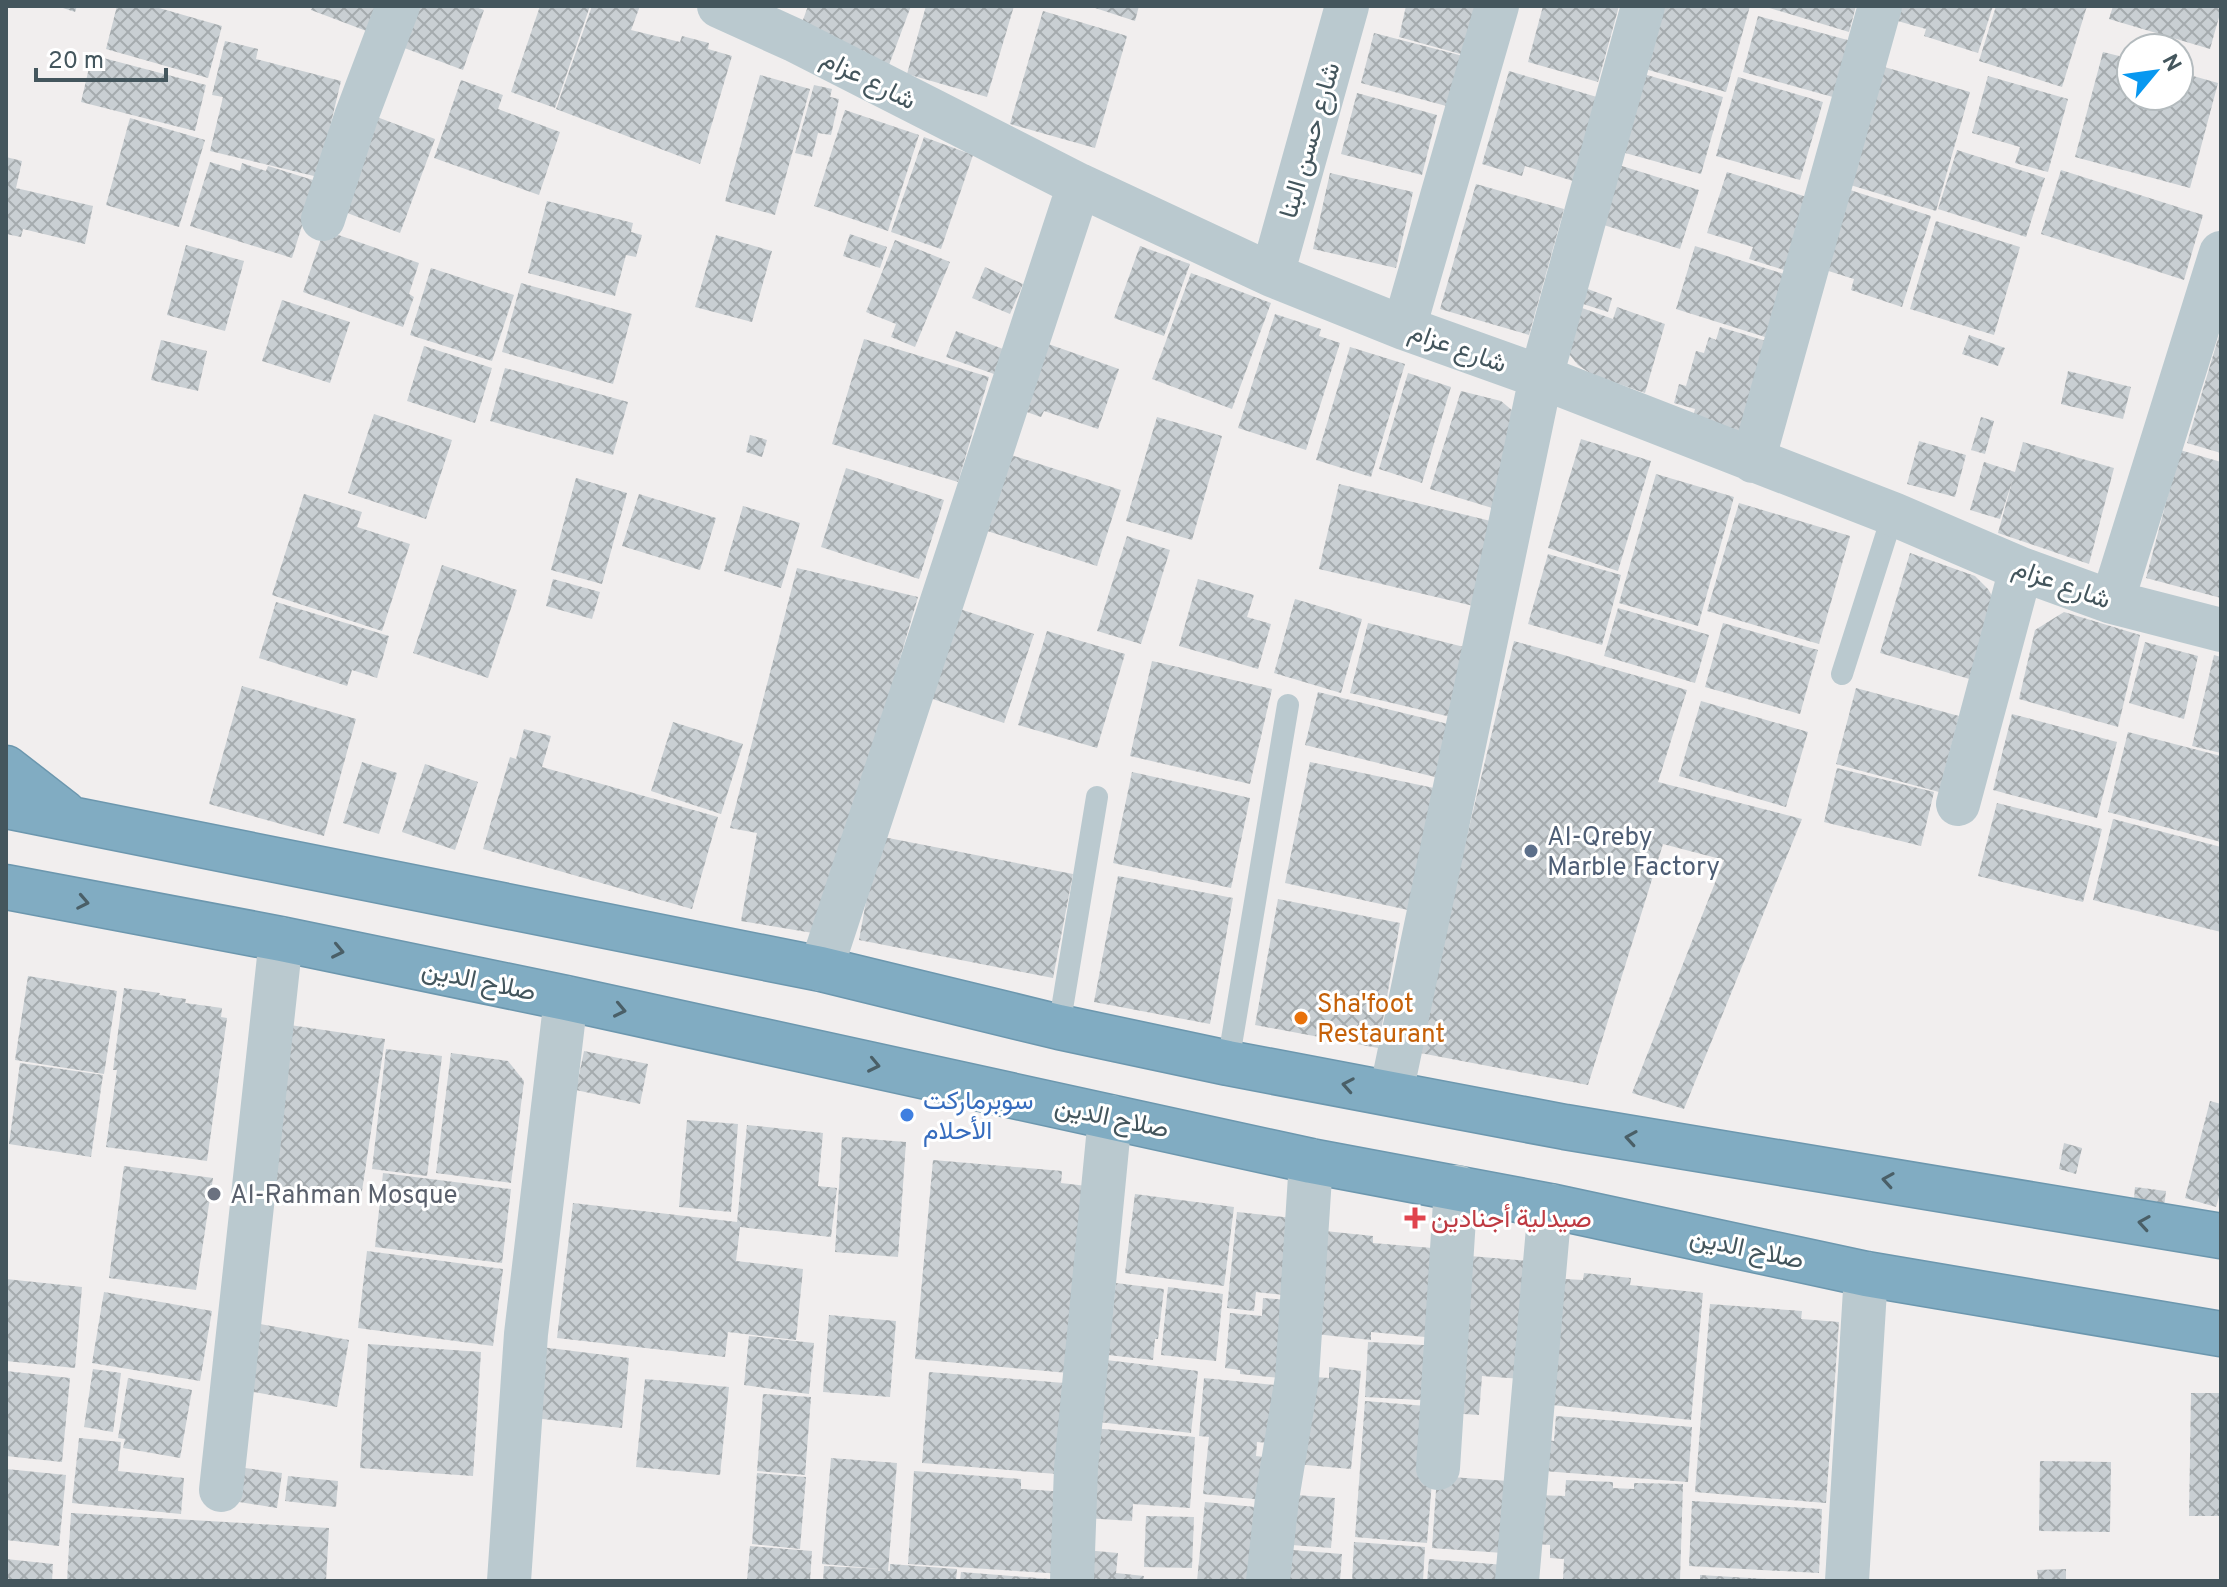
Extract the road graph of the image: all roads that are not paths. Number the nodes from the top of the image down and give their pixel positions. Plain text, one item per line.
1 (398, 6) edge
2 (719, 6) edge
3 (1347, 6) edge
4 (1497, 6) edge
5 (1643, 6) edge
6 (1880, 6) edge
7 (1079, 185) junction
8 (323, 219) dead end
9 (2221, 253) edge
10 (1272, 275) junction
11 (1404, 328) junction
12 (1541, 377) junction
13 (1753, 461) junction
14 (1893, 514) junction
15 (2021, 569) junction
16 (2112, 602) junction
17 (2221, 630) edge
18 (1842, 674) dead end
19 (1288, 705) dead end
20 (6, 768) edge
21 (1097, 797) dead end
22 (1958, 804) dead end
23 (6, 806) edge
24 (72, 820) junction
25 (6, 887) edge
26 (281, 939) junction
27 (821, 969) junction
28 (566, 998) junction
29 (1059, 1027) junction
30 (1228, 1063) junction
31 (1391, 1093) junction
32 (1110, 1117) junction
33 (1311, 1161) junction
34 (1458, 1187) junction
35 (1550, 1206) junction
36 (2221, 1236) edge
37 (1866, 1274) junction
38 (2221, 1334) edge
39 (1438, 1468) dead end
40 (221, 1490) dead end
41 (509, 1581) edge
42 (1072, 1581) edge
43 (1268, 1581) edge
44 (1517, 1581) edge
45 (1847, 1581) edge

1 - 8 street
2 - 7 street, شارع عزام
3 - 10 street, شارع حسن البنا
4 - 11 street
5 - 12 street
6 - 13 street
7 - 10 street, شارع عزام
7 - 27 street
9 - 16 street
10 - 11 street, شارع عزام
11 - 12 street, شارع عزام
12 - 13 street, شارع عزام
12 - 31 street
13 - 14 street, شارع عزام
14 - 15 street, شارع عزام
14 - 18 lane
15 - 16 street, شارع عزام
15 - 22 street
16 - 17 street, شارع عزام
19 - 30 lane
20 - 24 highway
21 - 29 lane
23 - 24 highway
24 - 27 highway
25 -> 26 highway, صلاح الدين
26 -> 28 highway, صلاح الدين
26 - 40 street
27 - 29 highway
28 -> 32 highway, صلاح الدين
28 - 41 street
29 - 30 highway
31 -> 30 highway
36 -> 31 highway
32 - 33 highway, صلاح الدين
32 - 42 street
33 - 34 highway, صلاح الدين
33 - 43 street
34 - 35 highway, صلاح الدين
34 - 39 street
35 - 37 highway, صلاح الدين
35 - 44 street
37 - 38 highway, صلاح الدين
37 - 45 street

